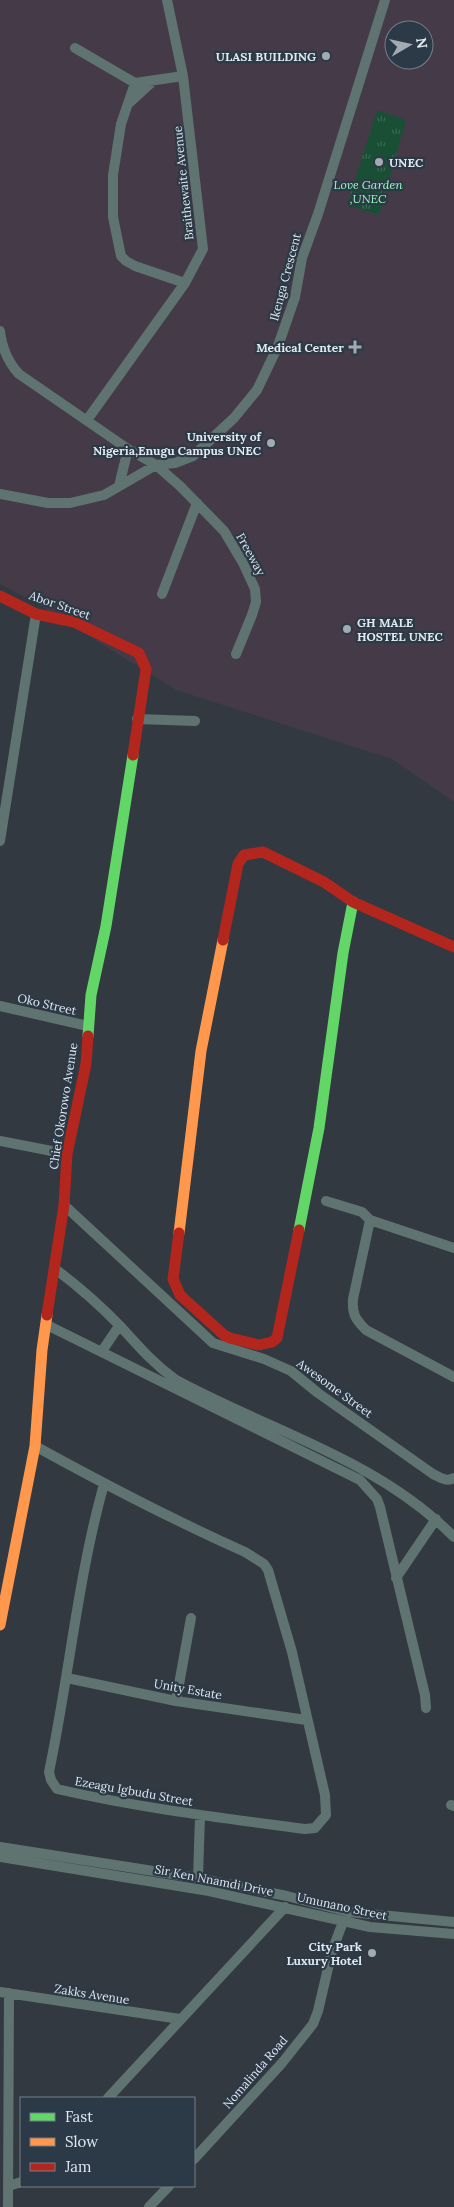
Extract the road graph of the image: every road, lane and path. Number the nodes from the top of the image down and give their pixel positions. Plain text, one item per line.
1 (167, 0) edge
2 (385, 0) edge
3 (75, 48) dead end
4 (183, 76) junction
5 (153, 81) junction
6 (135, 83) junction
7 (128, 103) junction
8 (185, 282) junction
9 (0, 331) edge
10 (87, 420) junction
11 (128, 449) junction
12 (156, 465) junction
13 (119, 486) junction
14 (0, 494) edge
15 (198, 503) junction
16 (162, 594) dead end
17 (0, 596) edge
18 (36, 614) junction
19 (139, 653) joint
20 (236, 654) dead end
21 (137, 719) junction
22 (194, 721) dead end
23 (0, 842) edge
24 (353, 902) junction
25 (454, 947) edge
26 (0, 1006) edge
27 (88, 1026) junction
28 (0, 1141) edge
29 (67, 1154) junction
30 (326, 1201) dead end
31 (64, 1204) junction
32 (370, 1220) junction
33 (454, 1248) edge
34 (54, 1268) junction
35 (47, 1325) junction
36 (120, 1326) junction
37 (102, 1351) junction
38 (454, 1377) edge
39 (35, 1446) junction
40 (454, 1478) edge
41 (104, 1484) junction
42 (436, 1519) junction
43 (454, 1538) edge
44 (396, 1578) junction
45 (4, 1592) edge
46 (191, 1618) dead end
47 (0, 1625) edge
48 (67, 1678) junction
49 (176, 1701) junction
50 (426, 1708) dead end
51 (306, 1720) junction
52 (200, 1816) junction
53 (0, 1847) edge
54 (43, 1852) junction
55 (0, 1857) edge
56 (42, 1863) junction
57 (198, 1878) junction
58 (286, 1901) junction
59 (454, 1921) edge
60 (344, 1922) junction
61 (441, 1933) junction
62 (454, 1934) edge
63 (4, 1992) edge
64 (180, 2019) junction
65 (109, 2097) edge
66 (195, 2158) edge
67 (20, 2182) edge
68 (9, 2186) junction
69 (168, 2187) edge
70 (8, 2207) edge
71 (149, 2207) edge

1 - 4 street, Braithewaite Avenue
2 - 12 street, Ikenga Crescent
3 - 6 street
4 - 5 street
4 - 8 street, Braithewaite Avenue
5 - 6 street
5 - 7 street
6 - 7 street
7 - 8 street
8 - 10 street, Braithewaite Avenue
9 - 10 street, Freeway
10 - 11 street, Freeway
11 - 12 street, Freeway
11 - 13 street
12 - 13 street, Ikenga Crescent
12 - 15 street, Freeway
13 - 14 street, Ikenga Crescent
15 - 16 street
15 - 20 street, Freeway
17 - 18 street, Abor Street
18 - 19 street, Abor Street
18 - 23 street
19 - 21 street, Chief Okorowo Avenue
21 - 22 street
21 - 27 street, Chief Okorowo Avenue
24 - 24 street
24 - 25 street
26 - 27 street, Oko Street
27 - 29 street, Chief Okorowo Avenue
28 - 29 street
29 - 31 street, Chief Okorowo Avenue
30 - 32 street
31 - 34 street, Chief Okorowo Avenue
31 - 40 street, Awesome Street
32 - 33 street
32 - 38 street
34 - 35 street, Chief Okorowo Avenue
34 - 36 street
35 - 37 street
35 - 39 street, Chief Okorowo Avenue
36 - 37 street
36 - 42 street
37 - 44 street
39 - 41 street
39 - 45 street, Chief Okorowo Avenue
41 - 48 street, Ezeagu Igbudu Street
41 - 51 street
42 - 43 street
42 - 44 street
44 - 50 street
45 - 47 street, Chief Okorowo Avenue
46 - 49 street
48 - 49 street, Unity Estate
48 - 52 street, Ezeagu Igbudu Street
49 - 51 street, Unity Estate
51 - 52 street, Ezeagu Igbudu Street
52 - 57 street
53 - 54 street, Sir Ken Nnamdi Drive
54 - 56 street
54 - 57 street, Sir Ken Nnamdi Drive
55 - 56 street, Sir Ken Nnamdi Drive
56 - 58 street, Sir Ken Nnamdi Drive
57 - 58 street, Sir Ken Nnamdi Drive
58 - 59 street, Umunano Street
58 - 60 street, Umunano Street
58 - 64 street, Sir Ken Nnamdi Drive
59 - 61 street
60 - 61 street, Umunano Street
60 - 66 street, Nomalinda Road
61 - 62 street, Umunano Street
63 - 64 street, Zakks Avenue
63 - 68 street
64 - 65 street, Sir Ken Nnamdi Drive
67 - 68 street
68 - 70 street
69 - 71 street

